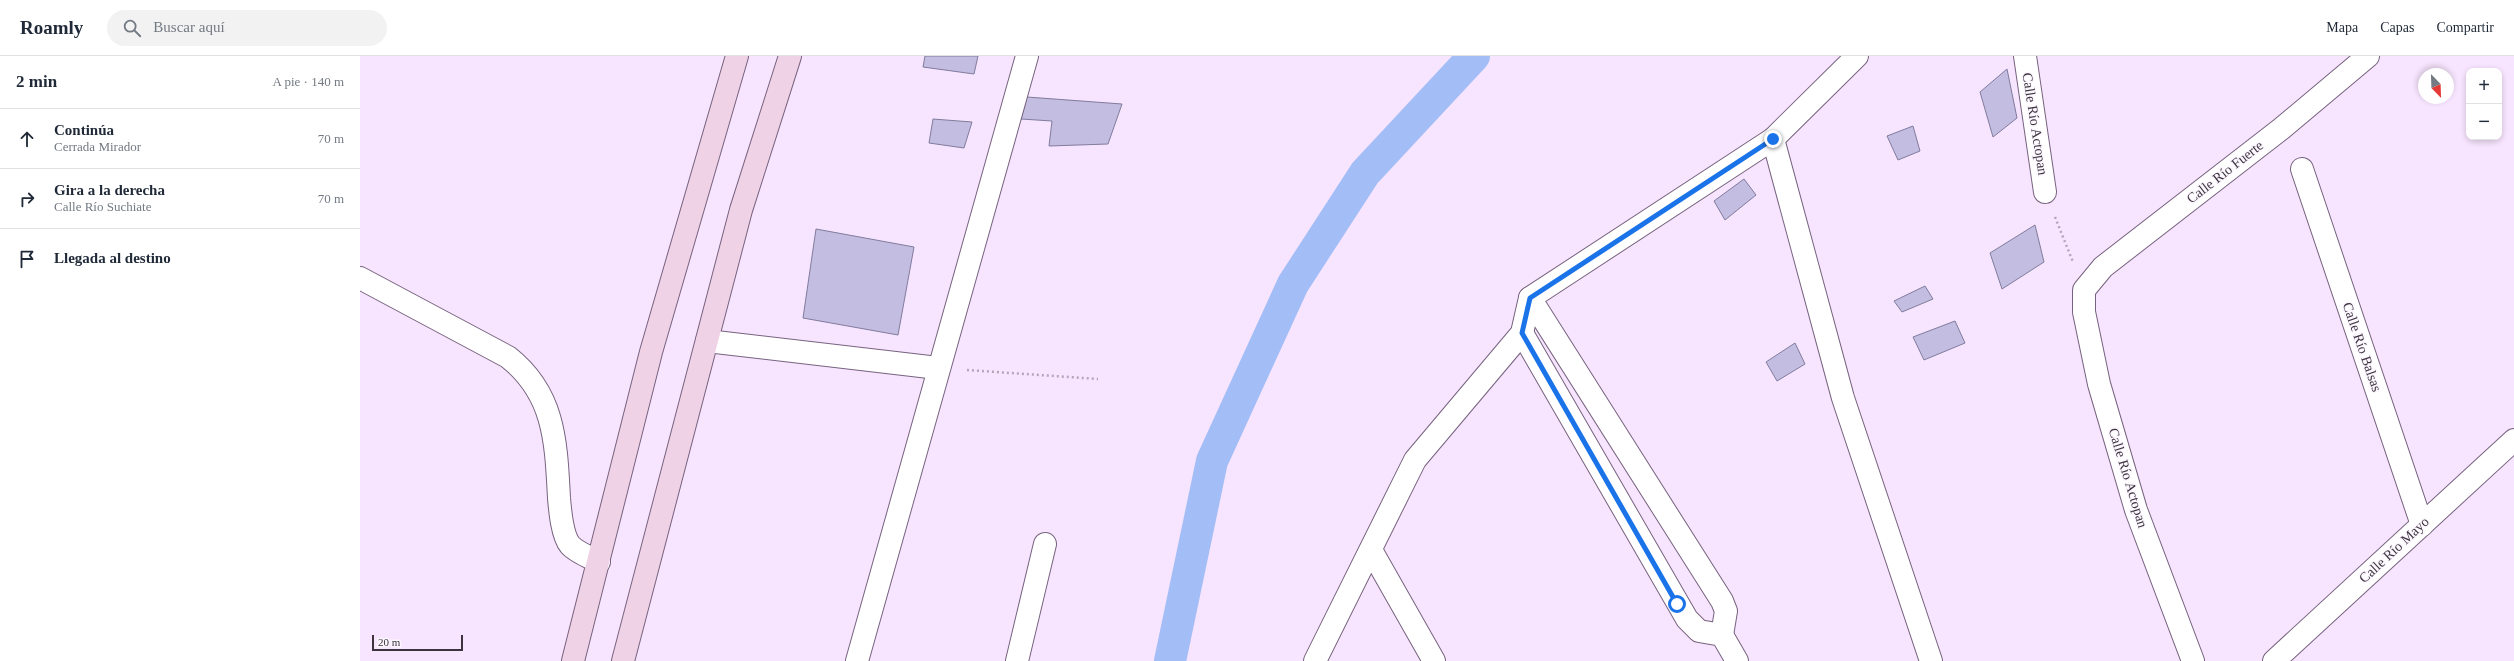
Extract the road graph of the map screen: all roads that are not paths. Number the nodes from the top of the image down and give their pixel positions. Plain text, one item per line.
1 (737, 56) edge
2 (790, 56) edge
3 (1027, 56) edge
4 (1857, 56) edge
5 (2024, 56) edge
6 (2368, 56) edge
7 (1773, 139) junction
8 (2302, 169) dead end
9 (2045, 192) road end
10 (360, 278) edge
11 (2084, 290) joint
12 (1530, 298) junction
13 (1522, 333) junction
14 (707, 341) junction
15 (938, 368) junction
16 (2514, 440) edge
17 (2422, 524) junction
18 (1045, 544) dead end
19 (1371, 550) junction
20 (599, 562) junction
21 (1722, 635) junction
22 (573, 661) edge
23 (623, 661) edge
24 (857, 661) edge
25 (1017, 661) edge
26 (1315, 661) edge
27 (1434, 661) edge
28 (1737, 661) edge
29 (1930, 661) edge
30 (2193, 661) edge
31 (2274, 661) edge

1 - 20 street
2 - 14 street
3 - 15 street
4 - 7 street
5 - 9 street, Calle Río Actopan
6 - 11 street, Calle Río Fuerte
7 - 12 street
7 - 29 street
8 - 17 street, Calle Río Balsas
10 - 20 street
11 - 30 street, Calle Río Actopan
12 - 13 street
12 - 21 street
13 - 19 street
13 - 21 street
14 - 15 street
14 - 23 street
15 - 24 street
16 - 17 street, Calle Río Mayo
17 - 31 street, Calle Río Mayo
18 - 25 street
19 - 26 street
19 - 27 street
20 - 22 street
21 - 28 street

